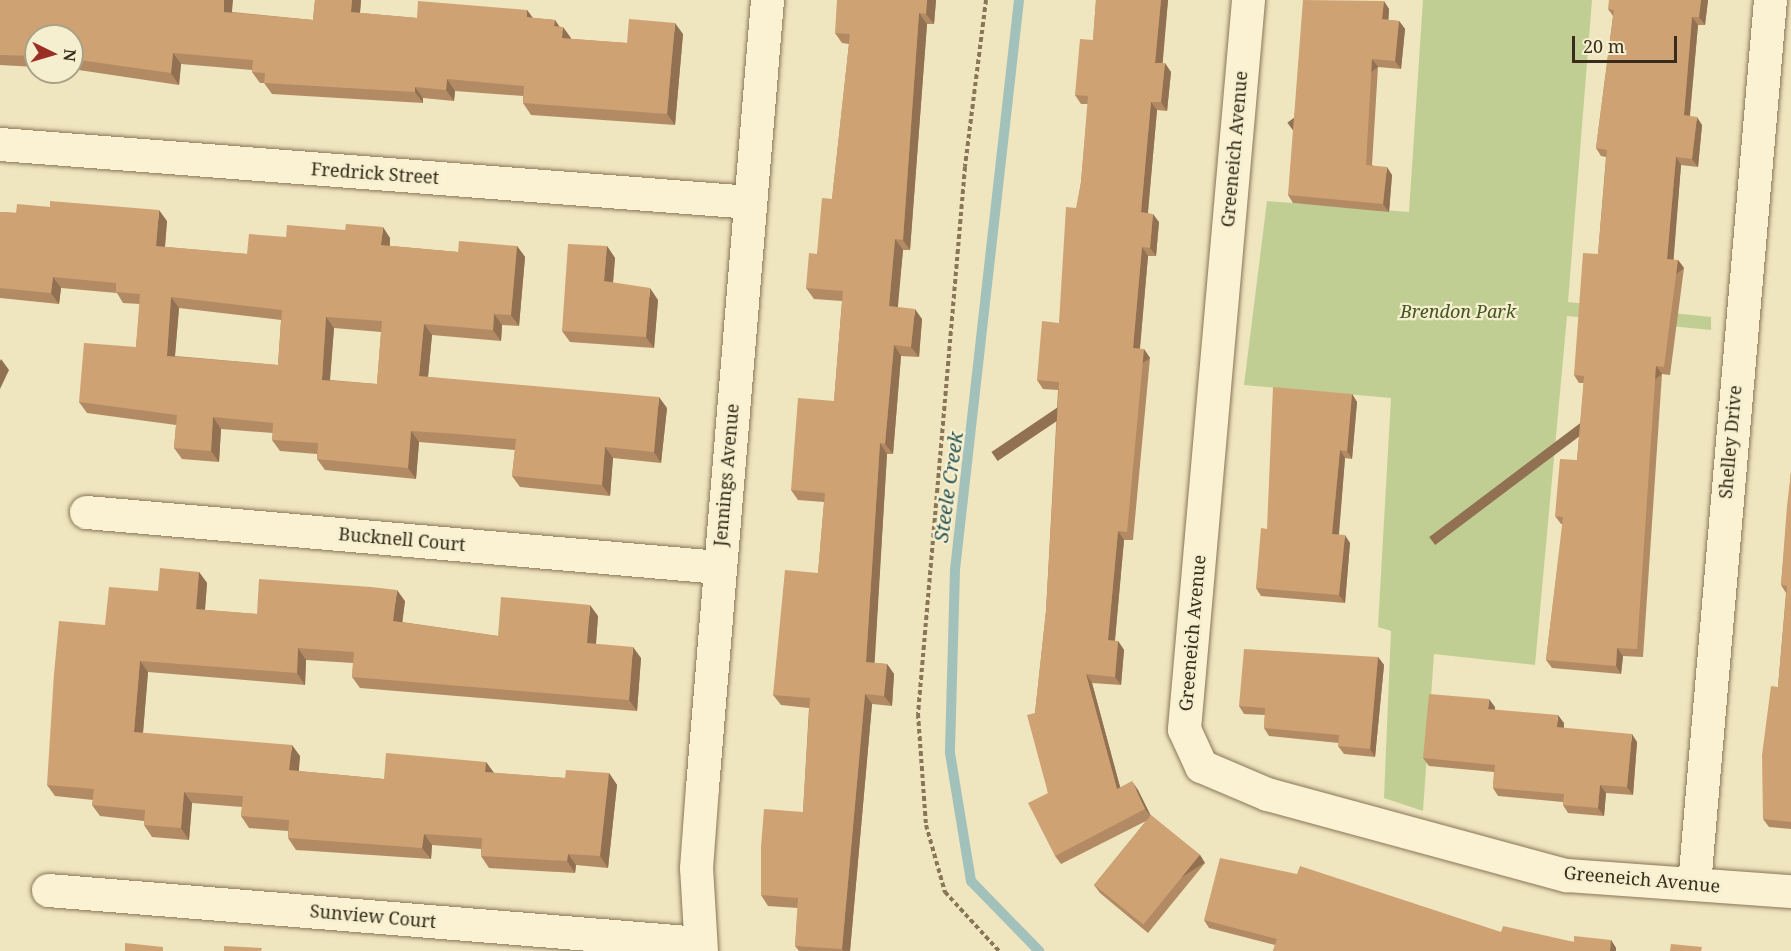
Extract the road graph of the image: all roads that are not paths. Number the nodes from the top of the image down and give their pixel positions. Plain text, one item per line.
1 (767, 0) edge
2 (1248, 0) edge
3 (1770, 0) edge
4 (0, 144) edge
5 (750, 201) junction
6 (86, 512) dead end
7 (718, 567) junction
8 (1694, 884) junction
9 (48, 890) dead end
10 (1791, 891) edge
11 (700, 947) edge

1 - 5 street, Jennings Avenue
2 - 8 street, Greeneich Avenue
3 - 8 street, Shelley Drive
4 - 5 street, Fredrick Street
5 - 7 street, Jennings Avenue
6 - 7 street, Bucknell Court
7 - 11 street, Jennings Avenue
8 - 10 street, Greeneich Avenue
9 - 11 street, Sunview Court

